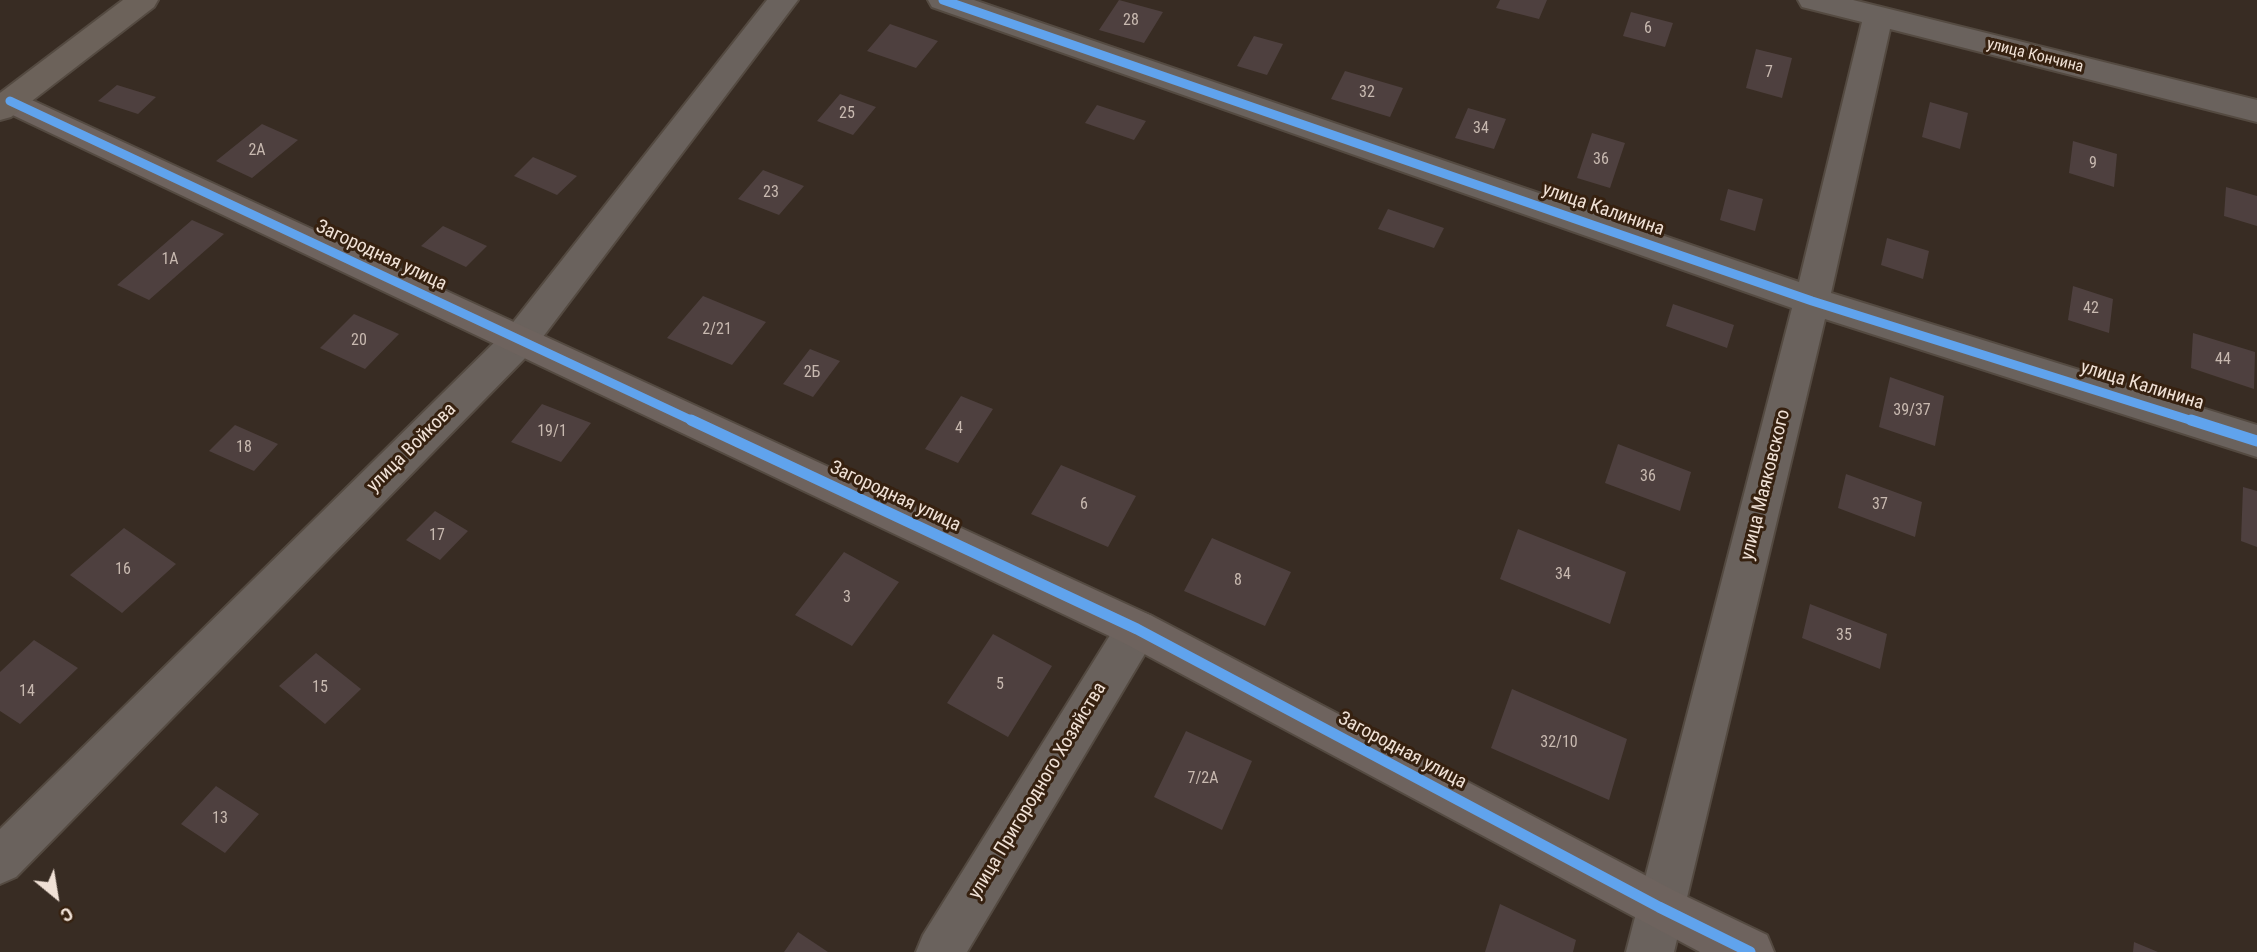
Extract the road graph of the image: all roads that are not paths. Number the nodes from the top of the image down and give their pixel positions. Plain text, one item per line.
1 (143, 0) edge
2 (783, 0) edge
3 (943, 0) edge
4 (1812, 0) edge
5 (1878, 17) junction
6 (5, 105) edge
7 (2257, 111) edge
8 (1812, 301) junction
9 (520, 340) junction
10 (2257, 441) edge
11 (1137, 629) junction
12 (0, 861) edge
13 (1659, 907) junction
14 (940, 952) edge
15 (1650, 952) edge
16 (1750, 952) edge

1 - 6 main road
2 - 9 street, улица Войкова
3 - 8 street, улица Калинина
4 - 5 street, улица Кончина
5 - 7 street, улица Кончина
5 - 8 street, улица Маяковского
6 - 9 street, Загородная улица
8 - 10 street, улица Калинина
8 - 13 street, улица Маяковского
9 - 11 street, Загородная улица
9 - 12 street, улица Войкова
11 - 13 street, Загородная улица
11 - 14 street, улица Пригородного Хозяйства
13 - 15 street, улица Маяковского
13 - 16 street, Загородная улица

